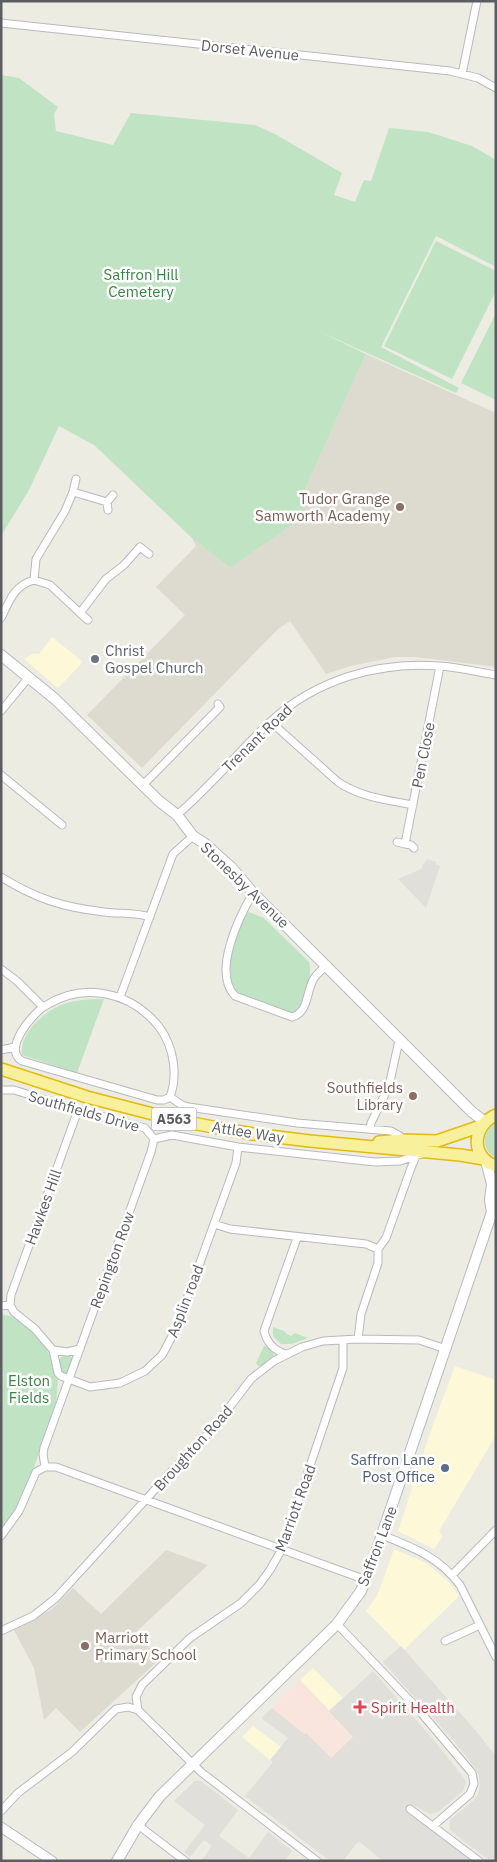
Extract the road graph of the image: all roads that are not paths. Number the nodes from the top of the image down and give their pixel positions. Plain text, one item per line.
1 (477, 1) edge
2 (1, 23) edge
3 (462, 74) junction
4 (496, 88) edge
5 (76, 479) dead end
6 (73, 492) junction
7 (113, 495) dead end
8 (149, 554) dead end
9 (34, 580) junction
10 (80, 613) junction
11 (1, 618) edge
12 (88, 620) dead end
13 (1, 655) edge
14 (440, 666) junction
15 (496, 675) edge
16 (29, 677) junction
17 (218, 704) dead end
18 (1, 711) edge
19 (271, 722) junction
20 (1, 775) edge
21 (143, 785) junction
22 (413, 805) junction
23 (176, 815) junction
24 (62, 825) dead end
25 (193, 836) junction
26 (414, 848) dead end
27 (1, 877) edge
28 (253, 893) junction
29 (150, 917) junction
30 (327, 965) junction
31 (1, 969) edge
32 (120, 997) junction
33 (43, 1007) junction
34 (401, 1041) junction
35 (15, 1047) junction
36 (1, 1050) edge
37 (1, 1068) edge
38 (1, 1090) edge
39 (170, 1097) junction
40 (78, 1110) junction
41 (496, 1115) edge
42 (483, 1124) junction
43 (370, 1129) junction
44 (154, 1139) junction
45 (401, 1140) junction
46 (352, 1144) junction
47 (238, 1148) junction
48 (422, 1154) junction
49 (489, 1162) edge
50 (494, 1210) edge
51 (214, 1224) junction
52 (298, 1238) junction
53 (378, 1249) junction
54 (10, 1304) junction
55 (1, 1306) edge
56 (358, 1339) junction
57 (343, 1340) junction
58 (80, 1349) junction
59 (446, 1349) junction
60 (53, 1350) junction
61 (286, 1354) junction
62 (68, 1380) junction
63 (45, 1467) junction
64 (147, 1499) junction
65 (496, 1530) edge
66 (382, 1535) junction
67 (1, 1536) edge
68 (282, 1549) junction
69 (452, 1575) junction
70 (366, 1580) junction
71 (337, 1624) junction
72 (480, 1625) junction
73 (1, 1631) edge
74 (445, 1641) dead end
75 (496, 1657) edge
76 (138, 1710) junction
77 (193, 1763) junction
78 (410, 1809) dead end
79 (1, 1811) edge
80 (138, 1825) junction
81 (433, 1826) junction
82 (1, 1827) edge
83 (52, 1861) edge
84 (117, 1861) edge
85 (185, 1861) edge
86 (317, 1861) edge
87 (479, 1861) edge

1 - 3 street
2 - 3 street, Dorset Avenue
3 - 4 street, Dorset Avenue
5 - 6 street
6 - 7 street
6 - 9 street
8 - 10 street
9 - 10 street
9 - 11 street
10 - 12 street
13 - 16 main road, Stonesby Avenue
14 - 15 street, Trenant Road
14 - 19 street, Trenant Road
14 - 22 street, Pen Close
16 - 18 street
16 - 21 main road, Stonesby Avenue
17 - 21 street
19 - 22 street
19 - 23 street, Trenant Road
20 - 24 street
21 - 23 main road, Stonesby Avenue
22 - 26 street, Pen Close
23 - 25 main road, Stonesby Avenue
25 - 28 main road, Stonesby Avenue
25 - 29 street
27 - 29 street
28 - 30 main road, Stonesby Avenue
28 - 30 street
29 - 32 street
30 - 34 main road, Stonesby Avenue
31 - 33 street
32 - 33 street
32 - 39 street
33 - 35 street
34 - 42 main road, Stonesby Avenue
34 - 43 street
35 - 36 street
35 - 39 street, Southfields Drive
37 - 46 highway, Attlee Way / A563
38 - 40 street, Southfields Drive
39 - 43 street, Southfields Drive
40 - 44 street, Southfields Drive
40 - 54 street, Hawkes Hill
41 - 42 highway, A563
42 - 45 highway, Attlee Way / A563
42 - 49 highway
43 - 45 street, Southfields Drive
44 - 47 street, Southfields Drive
44 - 58 street, Repington Row
45 - 46 highway, Attlee Way / A563
46 - 48 highway, Attlee Way / A563
47 - 48 street, Southfields Drive
47 - 51 street, Asplin road
48 - 49 highway, Attlee Way / A563
48 - 53 street
49 - 50 main road, Saffron Lane
50 - 59 main road, Saffron Lane
51 - 52 street
51 - 62 street, Asplin road
52 - 53 street
52 - 61 street
53 - 56 street
54 - 55 street
54 - 60 street
56 - 57 street, Broughton Road
56 - 59 street, Broughton Road
57 - 61 street, Broughton Road
57 - 68 street, Marriott Road
58 - 60 street
58 - 62 street, Repington Row
59 - 66 main road, Saffron Lane
60 - 62 street
61 - 64 street, Broughton Road
62 - 63 street
63 - 64 street
63 - 67 street
64 - 68 street
64 - 73 street, Broughton Road
65 - 69 street
66 - 69 street
66 - 70 main road, Saffron Lane
68 - 70 street
68 - 76 street, Marriott Road
69 - 72 street
70 - 71 main road, Saffron Lane
71 - 77 main road, Saffron Lane
71 - 81 street
72 - 74 street
72 - 75 street
76 - 77 street
76 - 79 street
77 - 80 main road, Saffron Lane
77 - 86 street
78 - 81 street
80 - 84 main road, Saffron Lane
80 - 85 street
81 - 87 street
82 - 83 street

